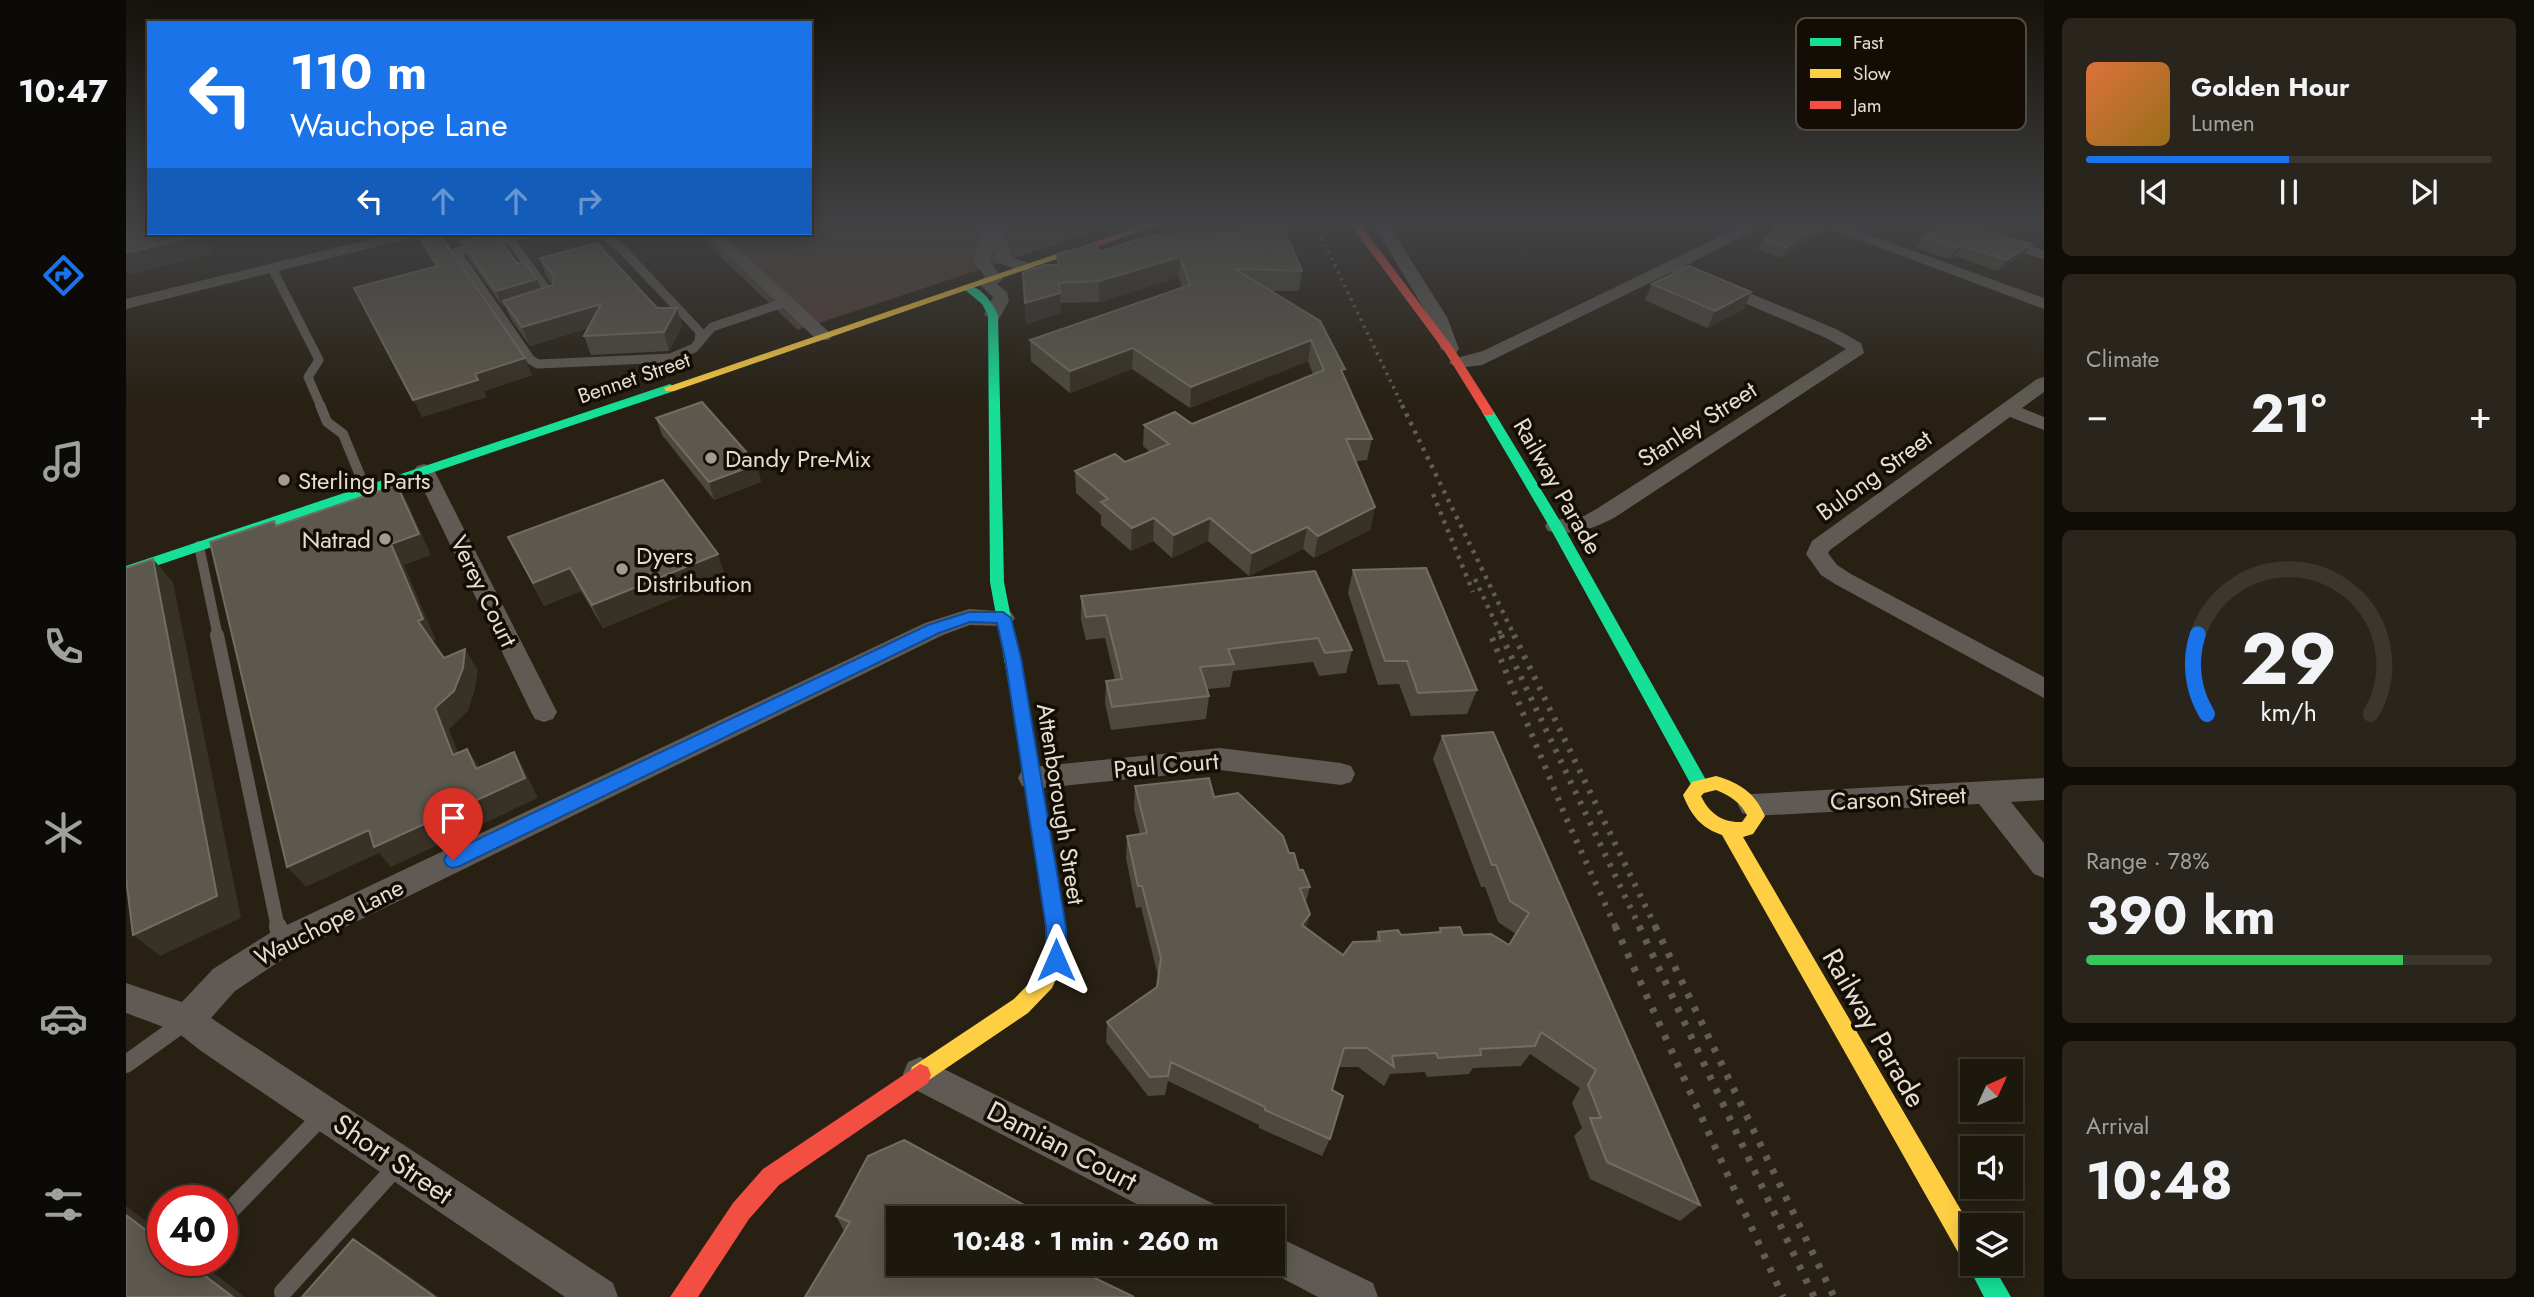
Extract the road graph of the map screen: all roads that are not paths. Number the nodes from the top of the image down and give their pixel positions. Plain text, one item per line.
1 (149, 285) edge
2 (205, 285) edge
3 (280, 285) edge
4 (478, 285) edge
5 (544, 285) edge
6 (656, 285) edge
7 (767, 285) edge
8 (978, 285) edge
9 (985, 285) edge
10 (1400, 285) edge
11 (1418, 285) edge
12 (1633, 285) edge
13 (1715, 285) edge
14 (1992, 285) edge
15 (126, 290) edge
16 (544, 302) edge
17 (786, 302) junction
18 (2043, 303) edge
19 (126, 304) edge
20 (510, 312) edge
21 (993, 314) joint
22 (499, 315) junction
23 (687, 317) junction
24 (730, 320) junction
25 (823, 336) junction
26 (698, 344) junction
27 (1454, 357) junction
28 (2044, 383) edge
29 (2009, 410) junction
30 (2044, 424) edge
31 (424, 470) junction
32 (366, 490) junction
33 (1556, 526) junction
34 (199, 546) junction
35 (126, 570) edge
36 (1003, 618) junction
37 (2044, 690) edge
38 (544, 712) dead end
39 (1341, 774) dead end
40 (1032, 778) junction
41 (1700, 785) junction
42 (2044, 789) edge
43 (1987, 793) junction
44 (1752, 805) junction
45 (1728, 830) junction
46 (2044, 865) edge
47 (281, 943) junction
48 (126, 998) edge
49 (188, 1020) junction
50 (126, 1064) edge
51 (920, 1074) junction
52 (324, 1113) junction
53 (400, 1164) junction
54 (238, 1202) edge
55 (1179, 1206) edge
56 (1960, 1231) edge
57 (1285, 1260) edge
58 (1986, 1276) edge
59 (283, 1292) dead end
60 (599, 1297) edge
61 (683, 1297) edge
62 (1359, 1297) edge
63 (1998, 1297) edge

1 - 15 street
2 - 19 street
3 - 32 lane
4 - 22 lane
5 - 16 lane
6 - 23 lane
7 - 17 street
8 - 25 main road, Bennet Street
9 - 21 street, Attenborough Street
10 - 27 main road, Railway Parade
11 - 27 street
12 - 27 street
13 - 33 street, Stanley Street
14 - 18 street
17 - 24 lane
17 - 25 street
20 - 22 lane
21 - 36 main road, Attenborough Street
22 - 26 lane
23 - 24 lane
23 - 26 lane
24 - 26 lane
25 - 31 main road, Bennet Street
27 - 33 main road, Railway Parade
28 - 29 street, Bulong Street
29 - 30 street
29 - 37 street, Bulong Street
31 - 32 main road, Bennet Street
31 - 38 street, Verey Court
32 - 34 main road, Bennet Street
33 - 41 main road, Railway Parade
34 - 35 main road, Bennet Street
34 - 47 lane
36 - 40 main road, Attenborough Street
36 - 47 street, Wauchope Lane
39 - 40 street, Paul Court
40 - 51 main road, Attenborough Street
41 - 44 main road
41 - 45 main road
42 - 43 street, Carson Street
43 - 44 street, Carson Street
43 - 46 street
44 - 45 main road
45 - 56 main road, Railway Parade
47 - 49 street, Wauchope Lane
48 - 49 street
49 - 50 lane
49 - 52 street, Short Street
51 - 55 street, Damian Court
51 - 61 main road, Attenborough Street
52 - 53 street, Short Street
52 - 54 lane
53 - 59 lane
53 - 60 street, Short Street
57 - 62 street
58 - 63 main road

